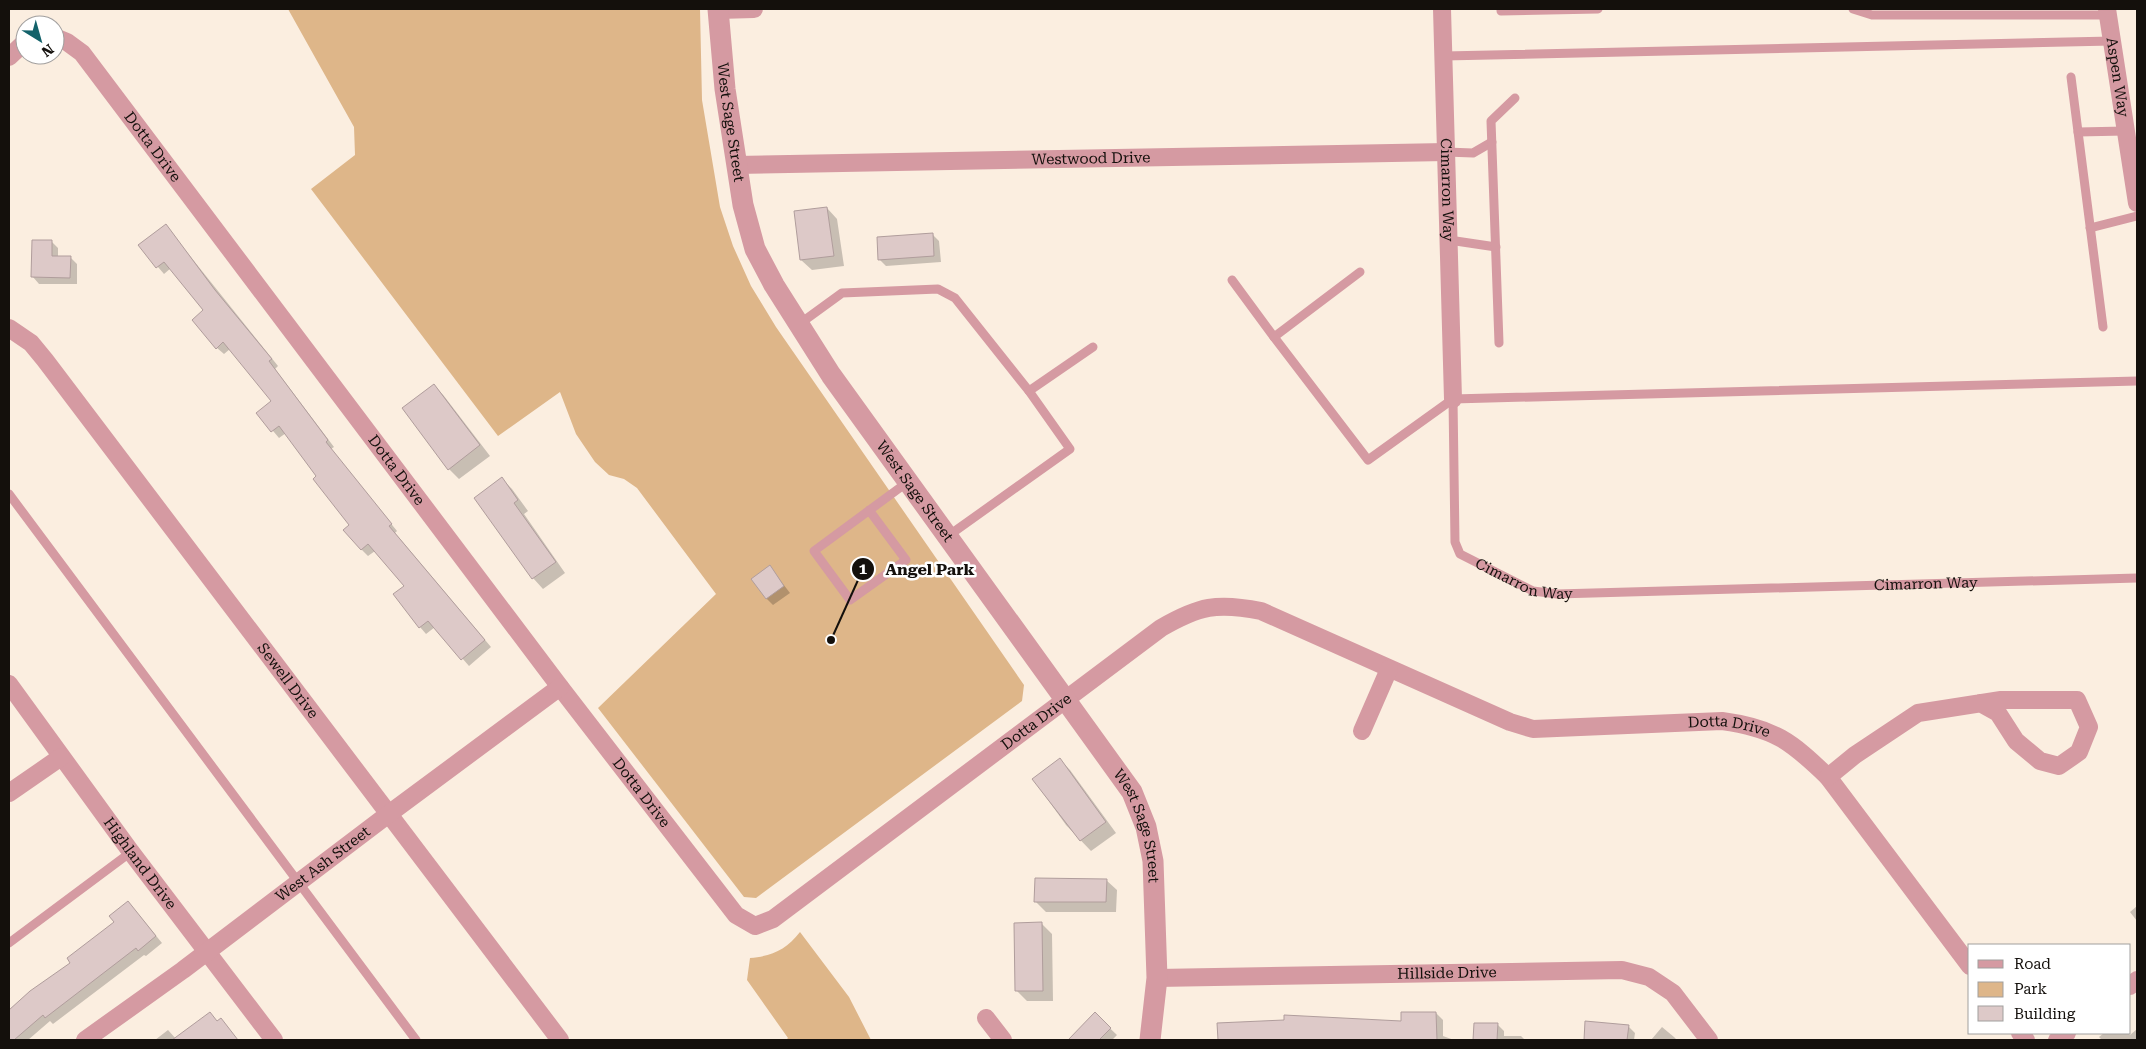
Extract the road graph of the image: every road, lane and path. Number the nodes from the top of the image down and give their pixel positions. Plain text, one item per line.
1 (754, 9) edge
2 (1442, 9) edge
3 (1501, 9) edge
4 (1598, 9) edge
5 (1853, 9) edge
6 (718, 10) edge
7 (2107, 12) edge
8 (65, 41) edge
9 (2112, 41) junction
10 (1444, 56) junction
11 (2071, 77) dead end
12 (1515, 98) dead end
13 (2125, 131) junction
14 (2078, 132) junction
15 (1492, 142) junction
16 (1446, 152) junction
17 (736, 165) junction
18 (2137, 203) edge
19 (2137, 216) edge
20 (2090, 228) junction
21 (1449, 240) junction
22 (1496, 247) junction
23 (1360, 272) dead end
24 (1232, 280) dead end
25 (798, 325) junction
26 (2103, 327) dead end
27 (9, 328) edge
28 (1274, 337) junction
29 (1499, 343) dead end
30 (1093, 347) dead end
31 (2137, 382) edge
32 (1029, 392) junction
33 (1453, 399) junction
34 (909, 481) junction
35 (9, 494) edge
36 (870, 510) junction
37 (948, 536) junction
38 (2137, 578) edge
39 (1390, 669) junction
40 (9, 684) edge
41 (560, 686) junction
42 (1066, 698) junction
43 (1980, 703) junction
44 (1362, 731) dead end
45 (61, 757) junction
46 (1828, 777) junction
47 (9, 793) edge
48 (390, 813) junction
49 (131, 852) junction
50 (299, 882) junction
51 (9, 943) edge
52 (207, 952) junction
53 (1968, 963) edge
54 (1157, 978) junction
55 (986, 1018) dead end
56 (86, 1040) edge
57 (274, 1040) edge
58 (416, 1040) edge
59 (560, 1040) edge
60 (1003, 1040) edge
61 (1150, 1040) edge
62 (1709, 1040) edge

1 - 6 street
2 - 10 street, Cimarron Way
3 - 4 lane
5 - 7 lane
6 - 17 street, West Sage Street
7 - 9 street, Aspen Way
8 - 41 street, Dotta Drive
9 - 10 lane
9 - 13 street, Aspen Way
10 - 16 street, Cimarron Way
11 - 14 lane
12 - 15 lane
13 - 14 lane
13 - 18 street, Aspen Way
14 - 20 lane
15 - 16 lane
15 - 22 lane
16 - 17 street, Westwood Drive
16 - 21 street, Cimarron Way
17 - 25 street, West Sage Street
19 - 20 lane
20 - 26 lane
21 - 22 lane
21 - 33 street, Cimarron Way
22 - 29 lane
23 - 28 lane
24 - 28 lane
25 - 32 lane
25 - 34 street, West Sage Street
27 - 48 street, Sewell Drive
28 - 33 lane
30 - 32 lane
31 - 33 lane
32 - 37 lane
33 - 38 lane, Cimarron Way
34 - 36 lane
34 - 37 street, West Sage Street
35 - 50 lane
36 - 36 lane
37 - 42 street, West Sage Street
39 - 42 street, Dotta Drive
39 - 44 street
39 - 46 street, Dotta Drive
40 - 45 street, Highland Drive
41 - 42 street, Dotta Drive
41 - 48 street, West Ash Street
42 - 54 street, West Sage Street
43 - 43 street
43 - 46 street
45 - 47 street
45 - 49 street, Highland Drive
46 - 53 street, Dotta Drive
48 - 50 street, West Ash Street
48 - 59 street, Sewell Drive
49 - 51 lane
49 - 52 street, Highland Drive
50 - 52 street, West Ash Street
50 - 58 lane
52 - 56 street, West Ash Street
52 - 57 street, Highland Drive
54 - 61 street, West Sage Street
54 - 62 street, Hillside Drive
55 - 60 street

